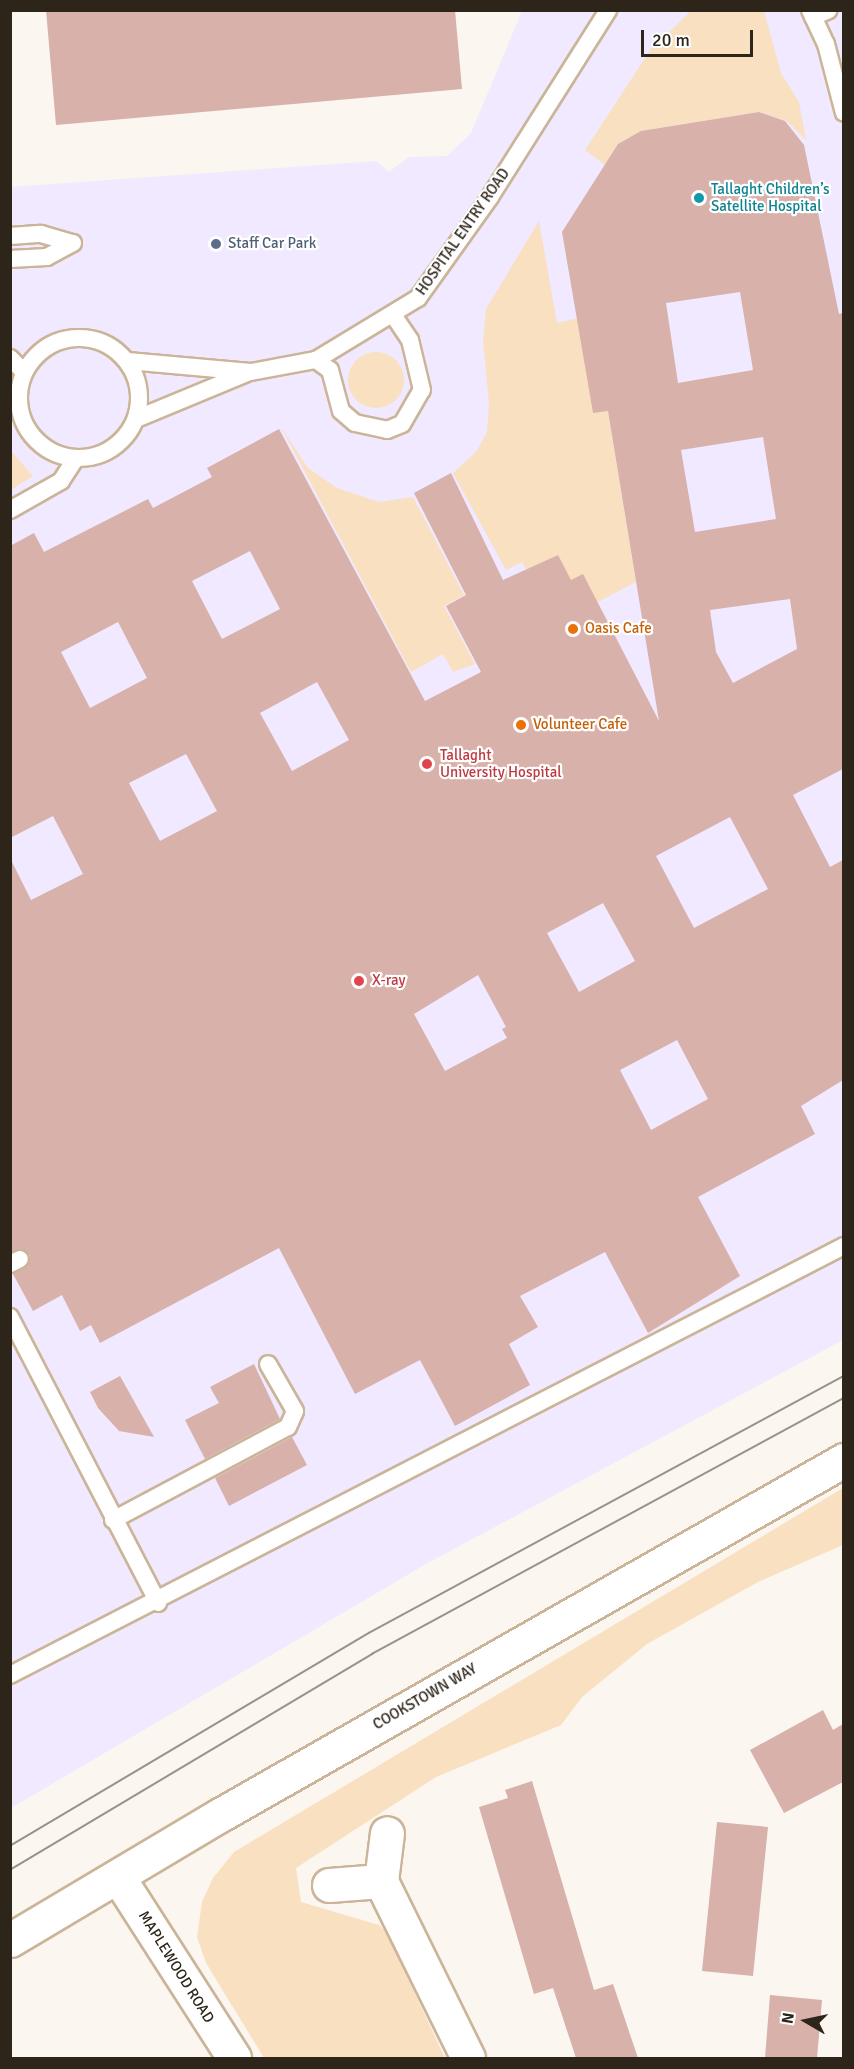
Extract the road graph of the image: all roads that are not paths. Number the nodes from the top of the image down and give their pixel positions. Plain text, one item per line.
1 (608, 10) edge
2 (818, 13) edge
3 (843, 113) edge
4 (10, 236) edge
5 (10, 259) edge
6 (393, 315) junction
7 (10, 358) edge
8 (316, 360) junction
9 (128, 361) junction
10 (24, 372) junction
11 (251, 372) junction
12 (15, 408) edge
13 (136, 419) junction
14 (76, 458) junction
15 (10, 510) edge
16 (843, 1246) edge
17 (10, 1317) edge
18 (268, 1364) dead end
19 (843, 1460) edge
20 (113, 1520) junction
21 (158, 1603) junction
22 (10, 1675) edge
23 (387, 1833) dead end
24 (118, 1877) junction
25 (381, 1881) junction
26 (329, 1886) dead end
27 (10, 1940) edge
28 (234, 2058) edge
29 (468, 2058) edge

1 - 6 lane, HOSPITAL ENTRY ROAD
2 - 3 lane
4 - 5 lane
6 - 8 lane, HOSPITAL ENTRY ROAD
6 - 8 lane
7 - 10 lane
8 - 11 lane, HOSPITAL ENTRY ROAD
9 - 10 lane
9 - 11 lane, HOSPITAL ENTRY ROAD
9 - 13 lane
10 - 12 lane
11 - 13 lane, HOSPITAL ENTRY ROAD
12 - 14 lane
13 - 14 lane
14 - 15 lane
16 - 21 lane
17 - 20 lane
18 - 20 lane
19 - 24 street, COOKSTOWN WAY
20 - 21 lane
21 - 22 lane
23 - 25 street
24 - 27 street, COOKSTOWN WAY
24 - 28 street, MAPLEWOOD ROAD
25 - 26 street
25 - 29 street

